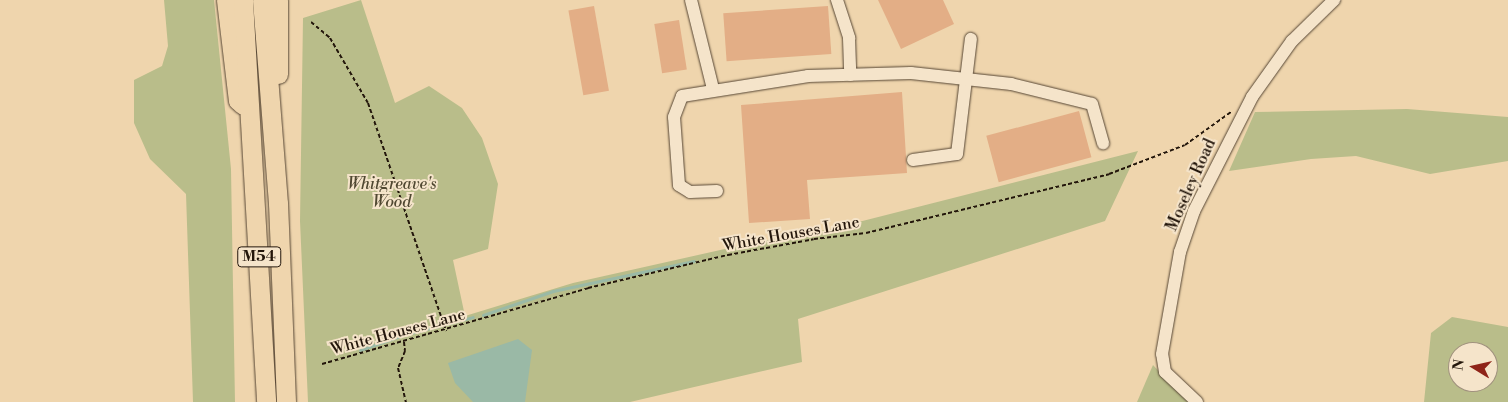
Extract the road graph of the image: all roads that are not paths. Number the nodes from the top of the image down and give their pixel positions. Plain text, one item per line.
1 (226, 0) edge
2 (243, 0) edge
3 (262, 0) edge
4 (278, 0) edge
5 (691, 0) edge
6 (837, 0) edge
7 (1334, 0) edge
8 (971, 39) dead end
9 (850, 75) junction
10 (966, 79) junction
11 (714, 89) junction
12 (251, 112) junction
13 (1103, 144) dead end
14 (913, 160) dead end
15 (717, 191) dead end
16 (278, 203) junction
17 (266, 402) edge
18 (286, 402) edge
19 (1196, 402) edge

1 - 12 highway
2 - 12 highway, M54
3 - 16 highway, M54
4 - 16 highway, M54
5 - 11 street
6 - 9 street
7 - 19 street, Moseley Road
8 - 10 street
9 - 10 street
9 - 11 street
10 - 13 street
10 - 14 street
11 - 15 street
12 - 17 highway, M54
16 - 18 highway, M54

